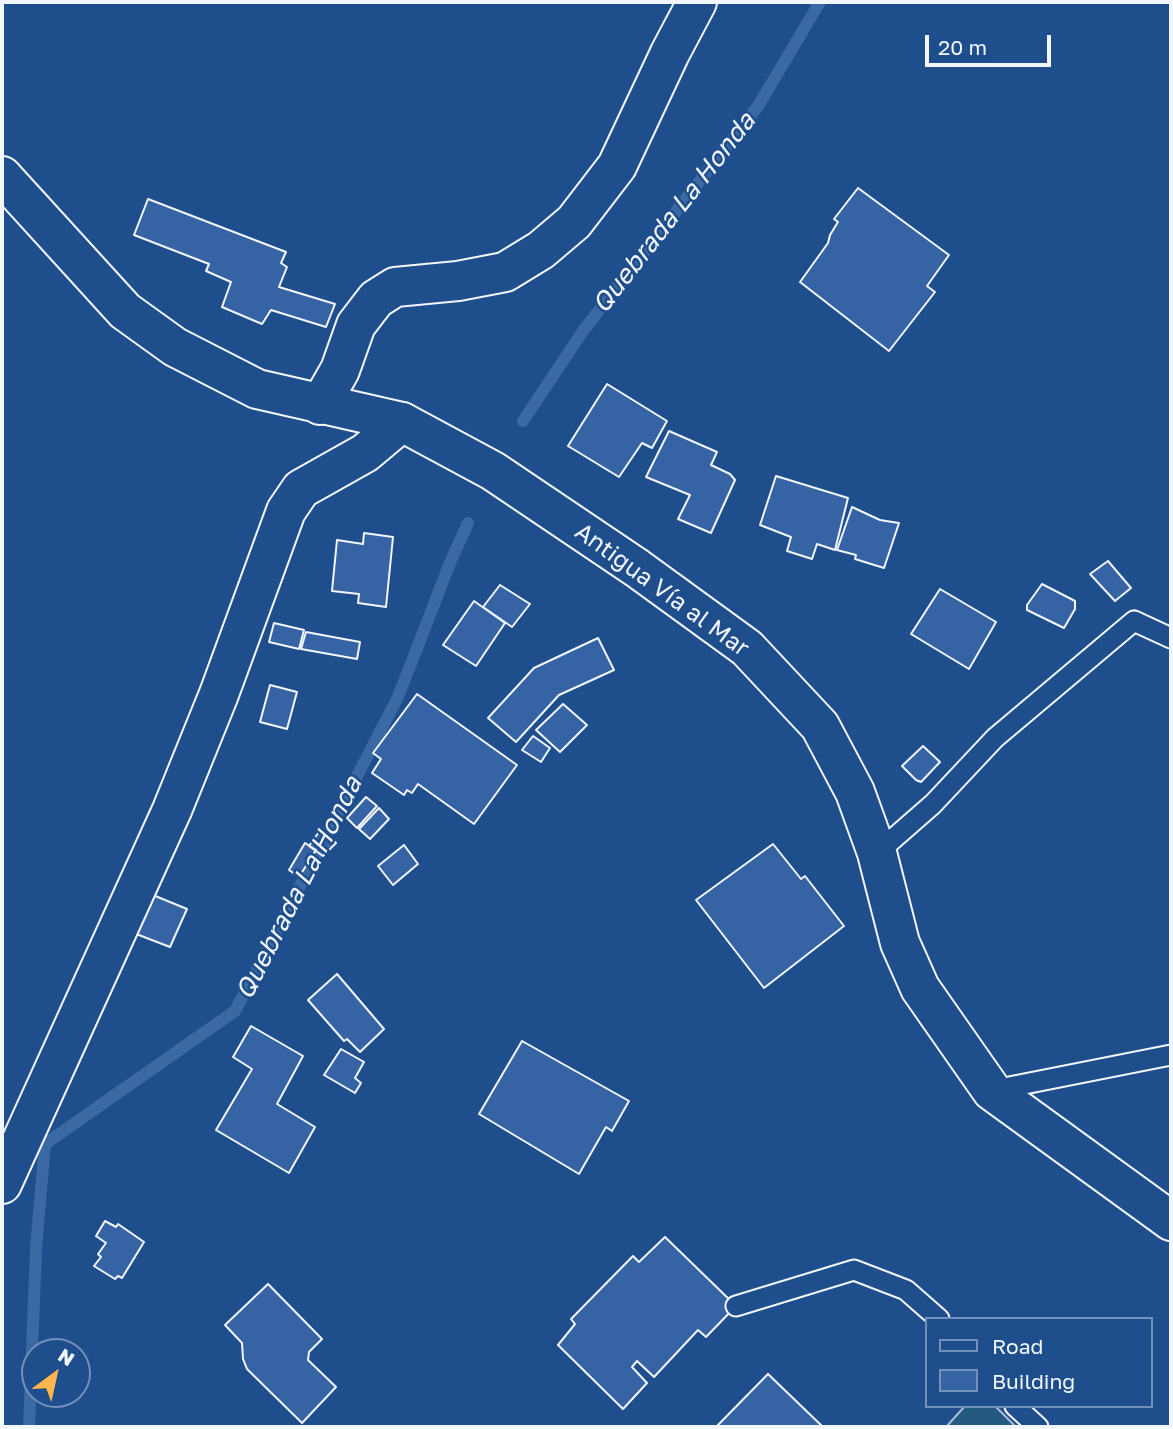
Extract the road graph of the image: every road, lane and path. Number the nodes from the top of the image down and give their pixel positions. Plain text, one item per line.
1 (697, 2) edge
2 (2, 176) edge
3 (320, 405) junction
4 (402, 422) junction
5 (1171, 638) edge
6 (877, 853) junction
7 (1171, 1055) edge
8 (992, 1091) junction
9 (2, 1184) edge
10 (1171, 1221) edge
11 (736, 1306) dead end
12 (937, 1317) edge
13 (1017, 1408) edge
14 (1038, 1427) edge

1 - 3 main road
2 - 3 main road, Antigua Vía al Mar
3 - 4 main road, Antigua Vía al Mar
4 - 6 main road, Antigua Vía al Mar
4 - 9 main road
5 - 6 lane
6 - 8 main road, Antigua Vía al Mar
7 - 8 lane
8 - 10 main road, Antigua Vía al Mar
11 - 12 lane
13 - 14 lane

